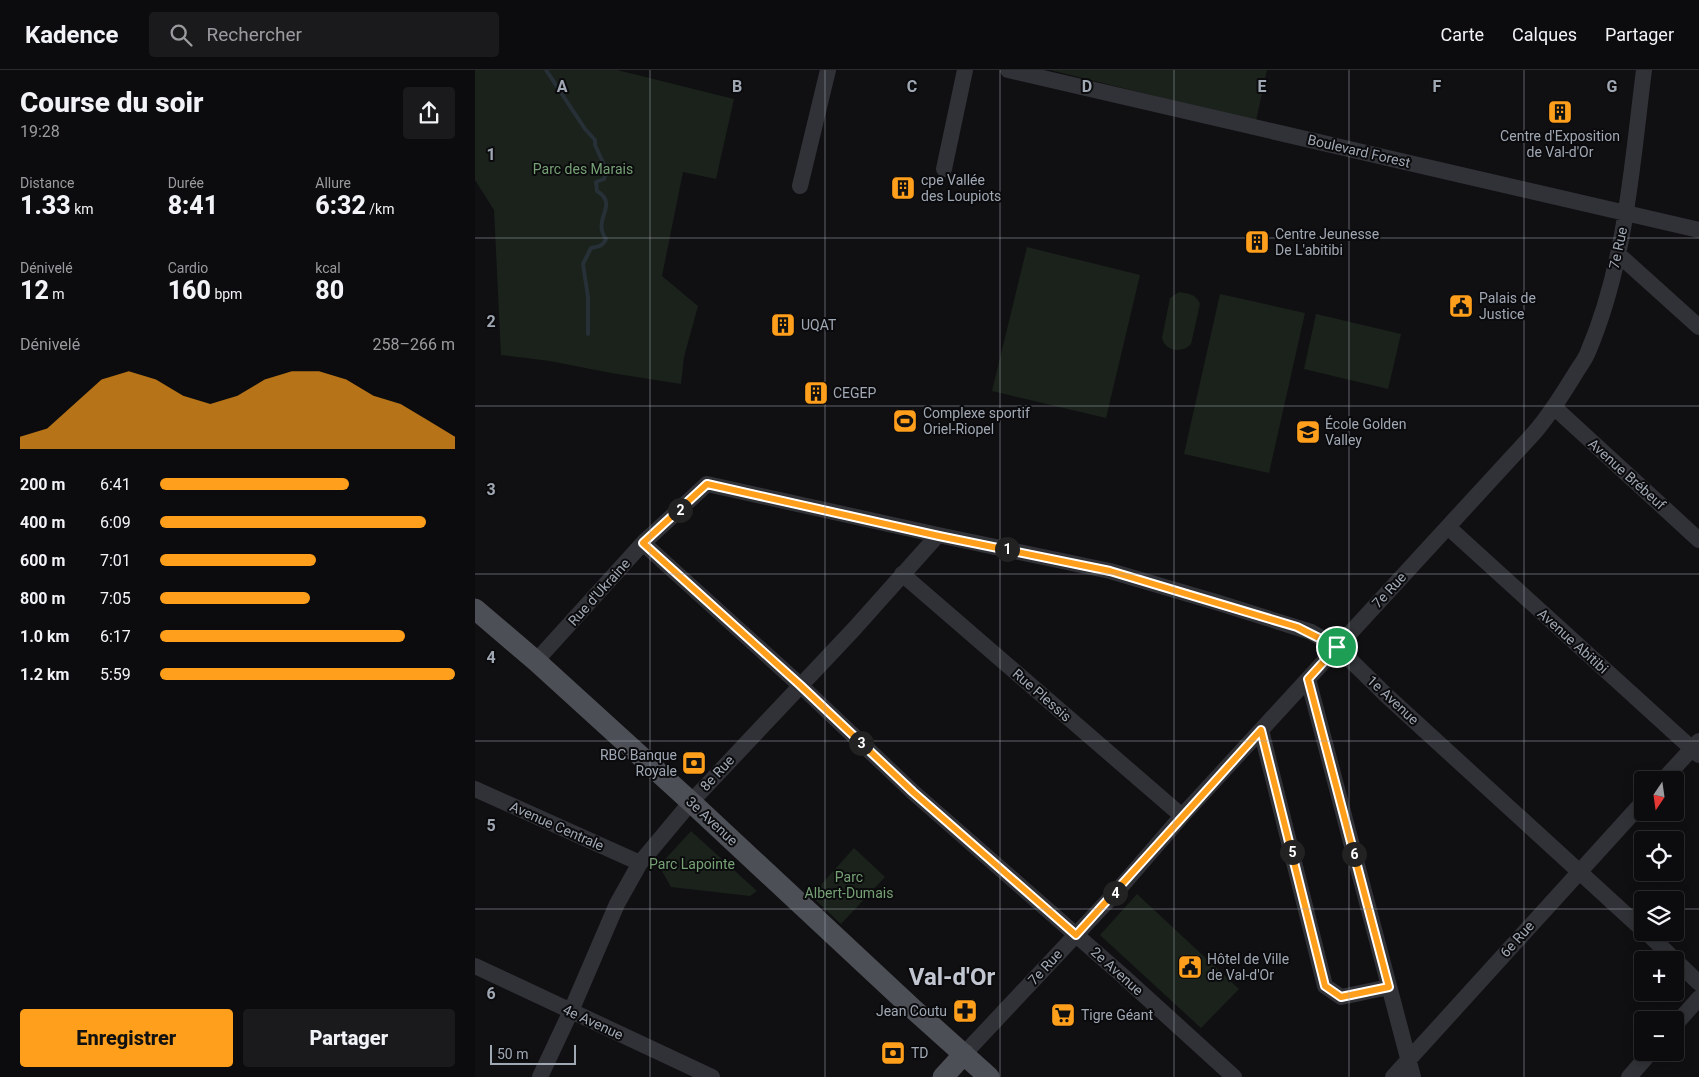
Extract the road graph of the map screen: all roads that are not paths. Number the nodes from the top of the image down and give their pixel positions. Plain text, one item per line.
1 (828, 70) edge
2 (965, 70) edge
3 (1644, 70) edge
4 (1015, 71) edge
5 (944, 169) dead end
6 (800, 186) dead end
7 (1625, 213) junction
8 (1699, 230) edge
9 (1618, 254) junction
10 (1699, 326) edge
11 (1555, 408) junction
12 (707, 484) joint
13 (1448, 527) junction
14 (939, 536) junction
15 (1699, 540) edge
16 (643, 543) junction
17 (902, 574) junction
18 (475, 609) edge
19 (1337, 647) junction
20 (536, 661) junction
21 (1308, 679) junction
22 (800, 685) junction
23 (1261, 730) junction
24 (1697, 748) edge
25 (1673, 771) edge
26 (475, 789) edge
27 (691, 802) junction
28 (1634, 812) edge
29 (1182, 816) junction
30 (639, 863) junction
31 (1580, 871) junction
32 (1634, 922) edge
33 (1076, 935) junction
34 (1655, 941) edge
35 (1665, 951) edge
36 (475, 966) edge
37 (1684, 969) edge
38 (1699, 983) edge
39 (1389, 987) junction
40 (1699, 998) edge
41 (571, 1011) junction
42 (1684, 1015) edge
43 (964, 1054) junction
44 (1408, 1058) junction
45 (1643, 1061) edge
46 (540, 1077) edge
47 (712, 1077) edge
48 (943, 1077) edge
49 (989, 1077) edge
50 (1234, 1077) edge
51 (1393, 1077) edge
52 (1413, 1077) edge
53 (1629, 1077) edge

1 - 6 street
2 - 5 street
3 - 7 street, 7e Rue
4 - 7 street, Boulevard Forest
7 - 8 street, Boulevard Forest
7 - 9 street, 7e Rue
9 - 10 street
9 - 11 street, 7e Rue
11 - 13 street, 7e Rue
11 - 15 street, Avenue Brébeuf
12 - 14 street, 1e Avenue
12 - 16 street, Rue d'Ukraine
13 - 19 street, 7e Rue
13 - 24 street, Avenue Abitibi
14 - 17 street, 8e Rue
14 - 19 street, 1e Avenue
16 - 20 street, Rue d'Ukraine
16 - 22 street, 2e Avenue
17 - 22 street, 8e Rue
17 - 29 street, Rue Plessis
18 - 20 main road, 3e Avenue
19 - 21 street, 7e Rue
19 - 31 street, 1e Avenue
20 - 27 main road, 3e Avenue
21 - 23 street, 7e Rue
21 - 39 street
22 - 27 street, 8e Rue
22 - 33 street, 2e Avenue
23 - 29 street, 7e Rue
23 - 39 street
24 - 25 street
26 - 30 street, Avenue Centrale
27 - 30 street, 8e Rue
27 - 43 main road, 3e Avenue
28 - 31 street, 6e Rue
29 - 33 street, 7e Rue
30 - 41 street, 8e Rue
31 - 32 street, 1e Avenue
31 - 44 street, 6e Rue
33 - 43 street, 7e Rue
33 - 50 street, 2e Avenue
34 - 35 street
36 - 41 street, 4e Avenue
37 - 38 street
39 - 44 street
40 - 42 street
41 - 46 street, 8e Rue
41 - 47 street, 4e Avenue
43 - 48 main road, 7e Rue
43 - 49 main road, 3e Avenue
44 - 51 street, 6e Rue
44 - 52 street
45 - 53 street

